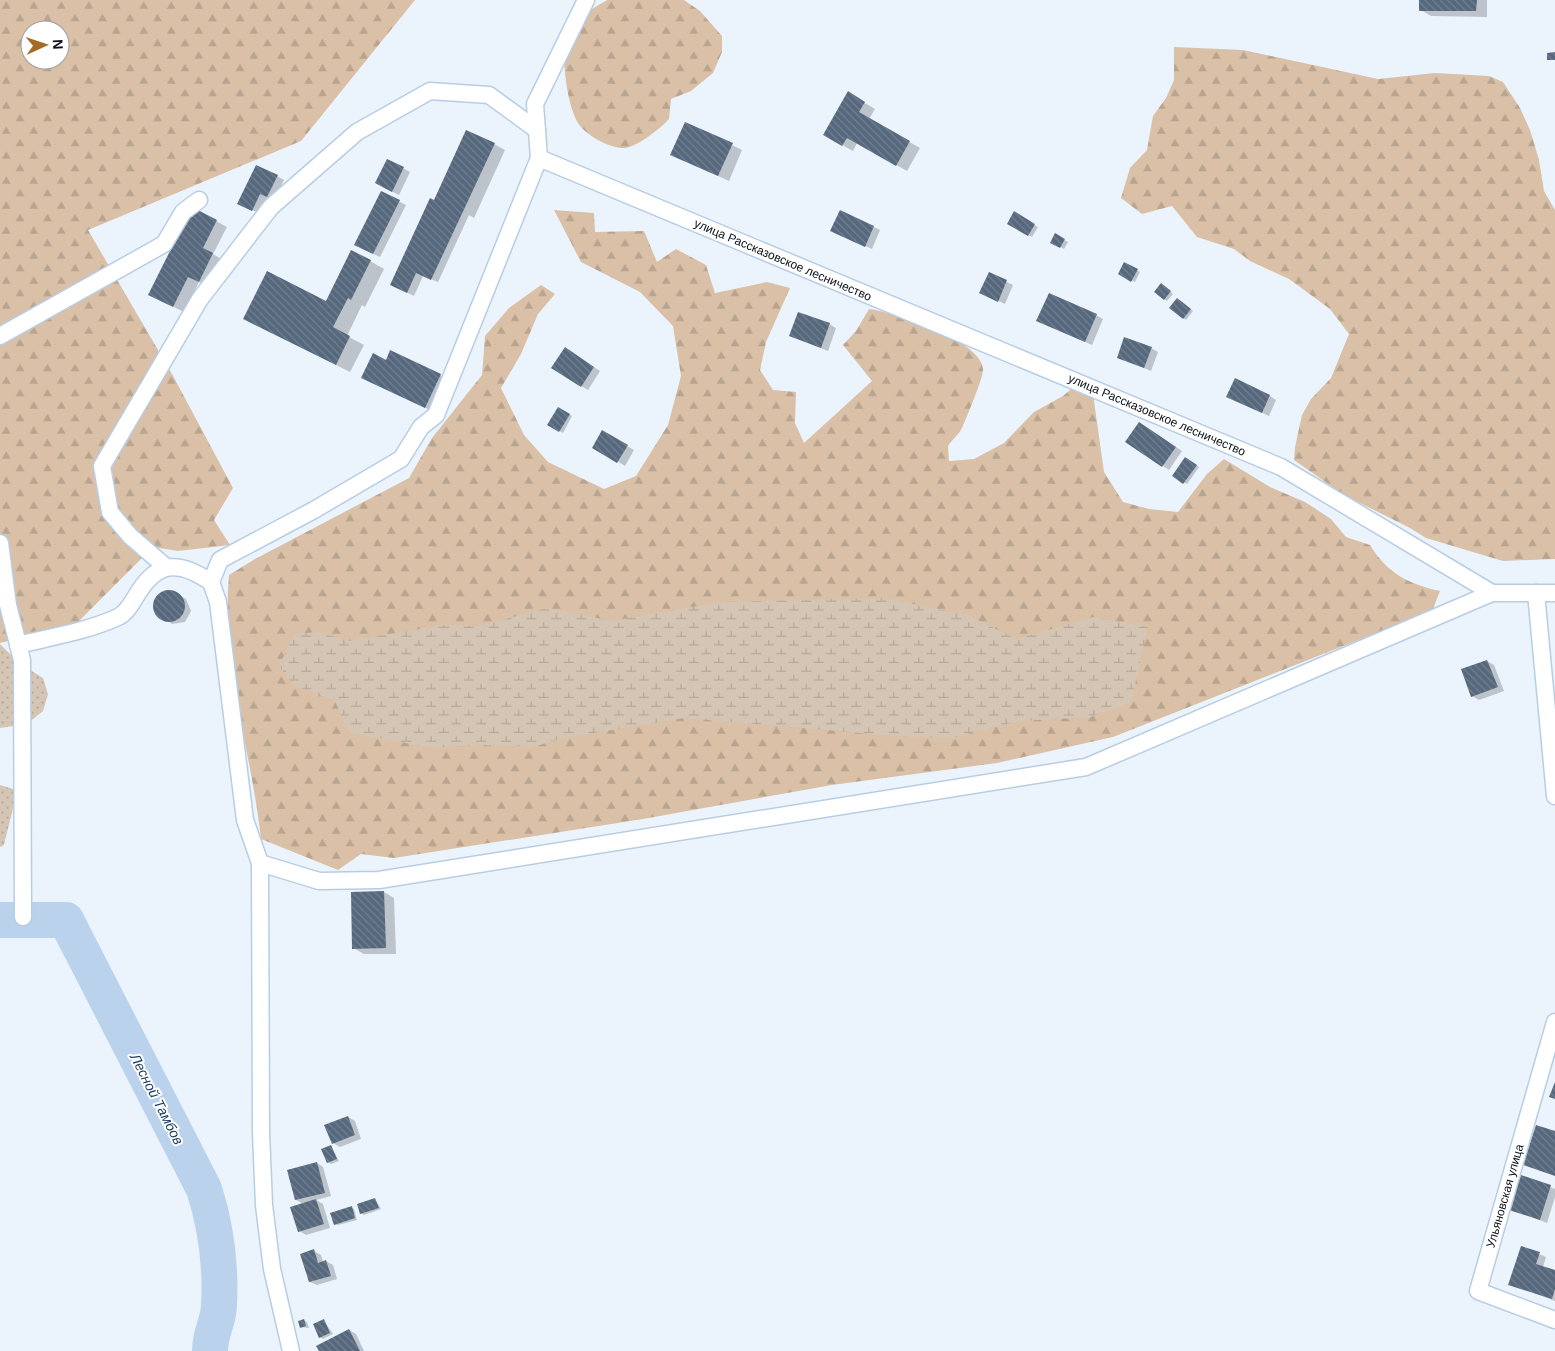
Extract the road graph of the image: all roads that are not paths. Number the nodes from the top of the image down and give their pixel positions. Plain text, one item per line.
1 (586, 0) edge
2 (537, 130) junction
3 (539, 158) junction
4 (199, 200) dead end
5 (0, 336) edge
6 (0, 543) edge
7 (166, 567) junction
8 (212, 582) junction
9 (1555, 593) edge
10 (1492, 594) junction
11 (1536, 594) junction
12 (18, 645) junction
13 (1555, 796) edge
14 (260, 863) junction
15 (23, 917) dead end
16 (1555, 1022) edge
17 (1555, 1320) edge
18 (291, 1351) edge

1 - 2 street
2 - 3 street
2 - 7 street
3 - 8 street
3 - 10 street, улица Рассказовское лесничество
4 - 5 street
6 - 12 street
7 - 8 street
7 - 12 street
8 - 14 street
9 - 11 street
10 - 11 street
10 - 14 street
11 - 13 street
12 - 15 street
14 - 18 street
16 - 17 street, Ульяновская улица

